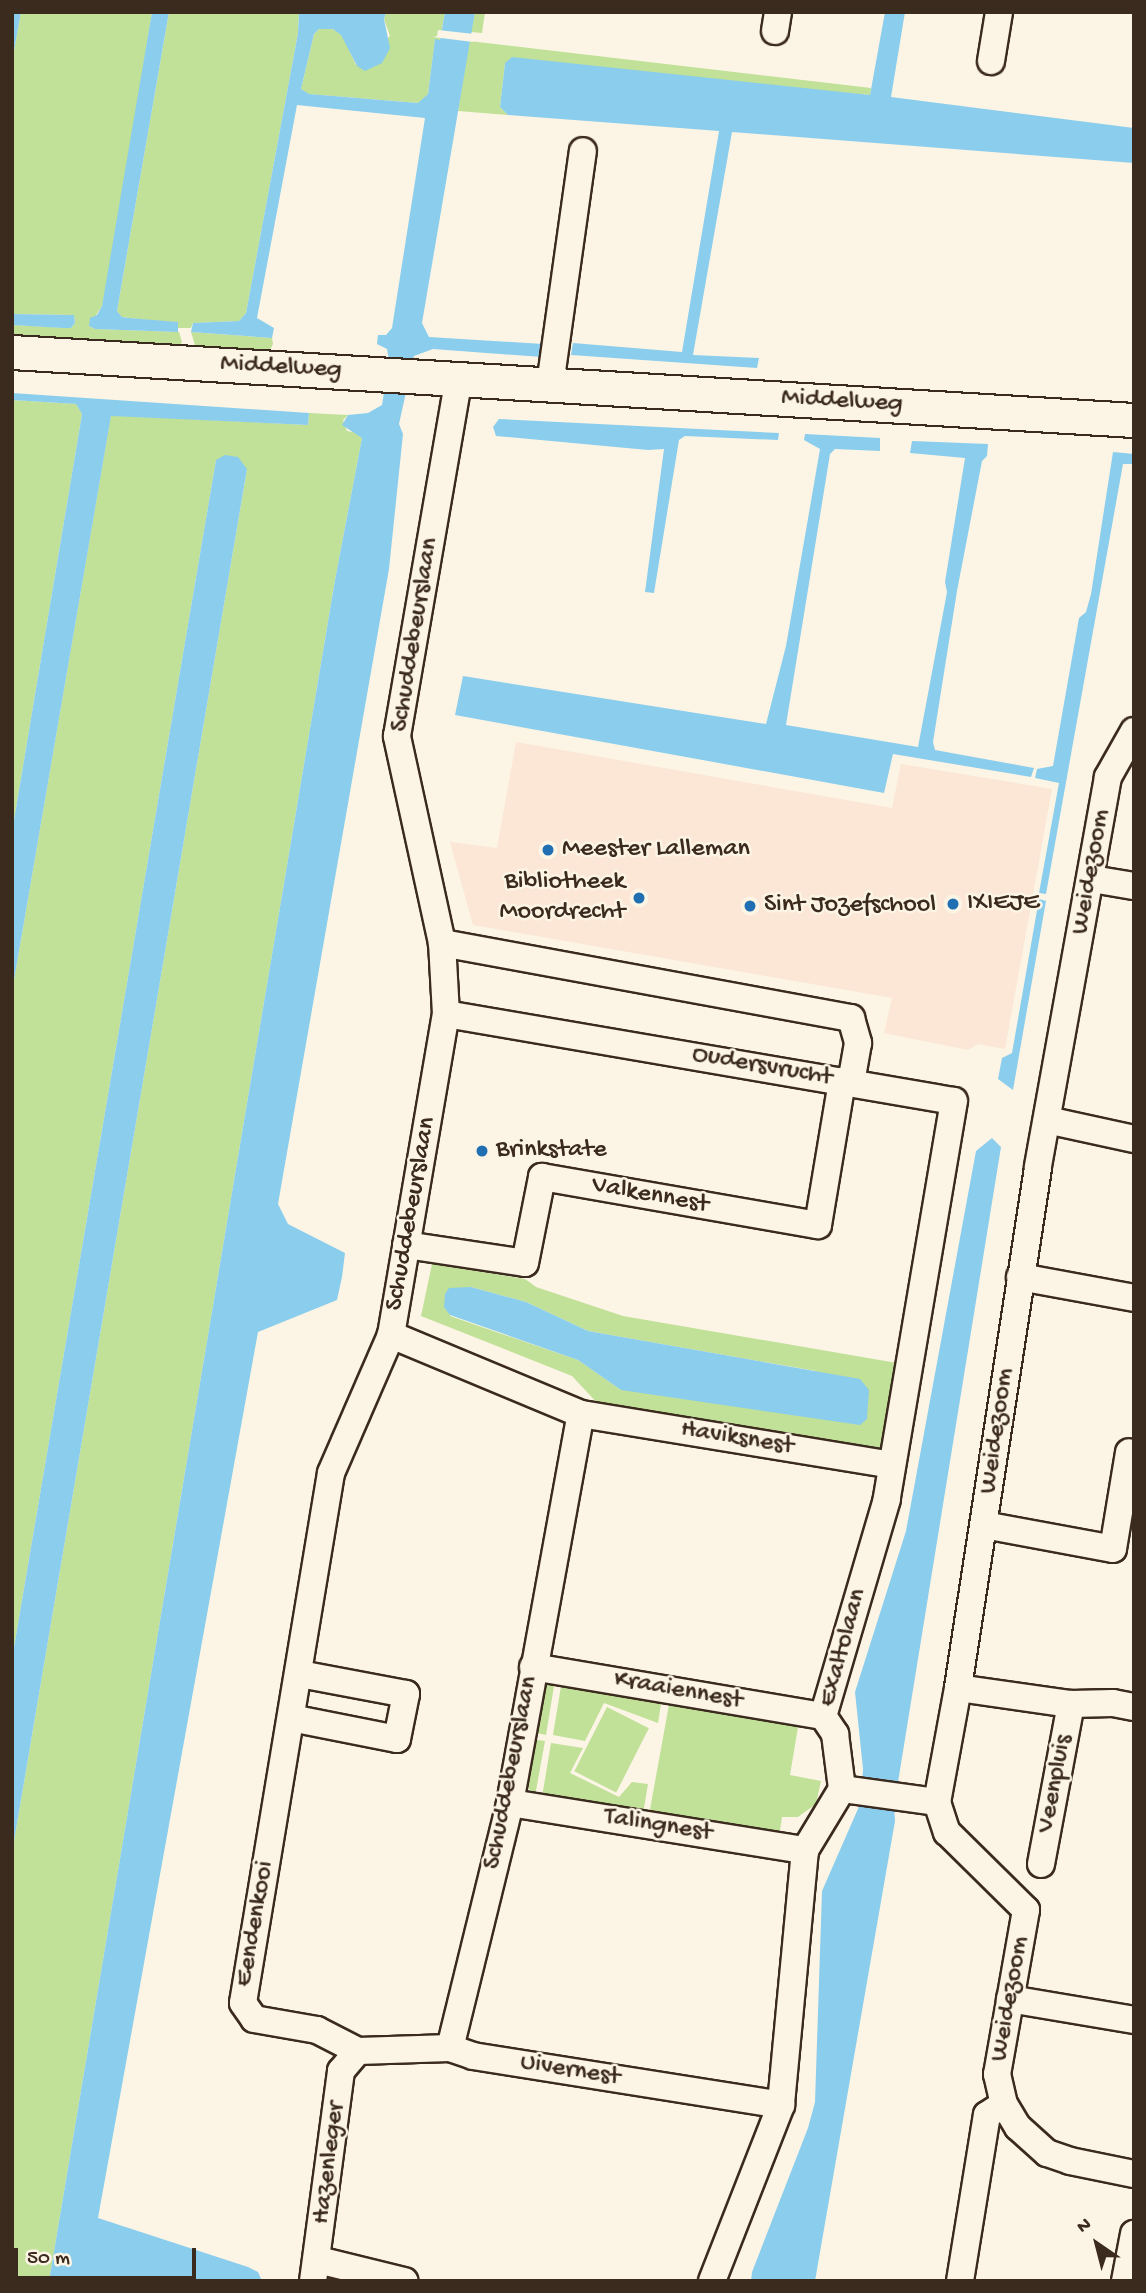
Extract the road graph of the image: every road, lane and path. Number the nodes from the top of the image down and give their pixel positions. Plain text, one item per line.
1 (999, 12) edge
2 (991, 61) dead end
3 (583, 151) dead end
4 (12, 352) edge
5 (459, 378) junction
6 (550, 385) junction
7 (1134, 420) edge
8 (1134, 732) edge
9 (1092, 879) junction
10 (1134, 886) edge
11 (442, 943) junction
12 (446, 1014) junction
13 (846, 1081) junction
14 (1047, 1120) junction
15 (1134, 1139) edge
16 (406, 1245) junction
17 (1020, 1277) junction
18 (1134, 1298) edge
19 (391, 1335) junction
20 (581, 1414) junction
21 (1129, 1452) dead end
22 (892, 1465) junction
23 (984, 1525) junction
24 (533, 1667) junction
25 (300, 1674) junction
26 (958, 1688) junction
27 (1071, 1704) junction
28 (1134, 1707) edge
29 (823, 1716) junction
30 (291, 1718) junction
31 (849, 1790) junction
32 (937, 1802) junction
33 (510, 1803) junction
34 (805, 1850) junction
35 (1041, 1864) dead end
36 (1010, 1999) junction
37 (1134, 2020) edge
38 (450, 2048) junction
39 (358, 2051) junction
40 (1004, 2104) junction
41 (781, 2105) junction
42 (1134, 2174) edge
43 (1134, 2234) edge
44 (316, 2270) edge
45 (404, 2281) edge
46 (712, 2281) edge
47 (960, 2281) edge
48 (1125, 2281) edge

1 - 2 street
3 - 6 street
4 - 5 street, Middelweg
5 - 6 street, Middelweg
5 - 11 street, Schuddebeurslaan
6 - 7 street, Middelweg
8 - 9 street, Weidezoom
9 - 10 street
9 - 14 street, Weidezoom
11 - 12 street, Schuddebeurslaan
11 - 13 street, Oudersvrucht
12 - 13 street, Oudersvrucht
12 - 16 street, Schuddebeurslaan
13 - 16 street, Valkennest
13 - 22 street, Exaltolaan
14 - 15 street
14 - 17 street, Weidezoom
16 - 19 street, Schuddebeurslaan
17 - 18 street
17 - 23 street, Weidezoom
19 - 20 street, Schuddebeurslaan
19 - 25 street, Eendenkooi
20 - 22 street, Haviksnest
20 - 24 street, Schuddebeurslaan
21 - 23 street
22 - 29 street, Exaltolaan
23 - 26 street, Weidezoom
24 - 29 street, Kraaiennest
24 - 33 street, Schuddebeurslaan
25 - 30 street, Eendenkooi
25 - 30 street
26 - 27 street, Veenpluis
26 - 32 street, Weidezoom
27 - 28 street, Veenpluis
27 - 35 street, Veenpluis
29 - 31 street, Exaltolaan
30 - 39 street, Eendenkooi
31 - 32 street
31 - 34 street
32 - 36 street, Weidezoom
33 - 34 street, Talingnest
33 - 38 street, Schuddebeurslaan
34 - 41 street
36 - 37 street
36 - 40 street, Weidezoom
38 - 39 street, Uivernest
38 - 41 street, Uivernest
39 - 44 street, Hazenleger
40 - 42 street, Weidezoom
40 - 47 street
41 - 46 street
43 - 48 street
44 - 45 street

